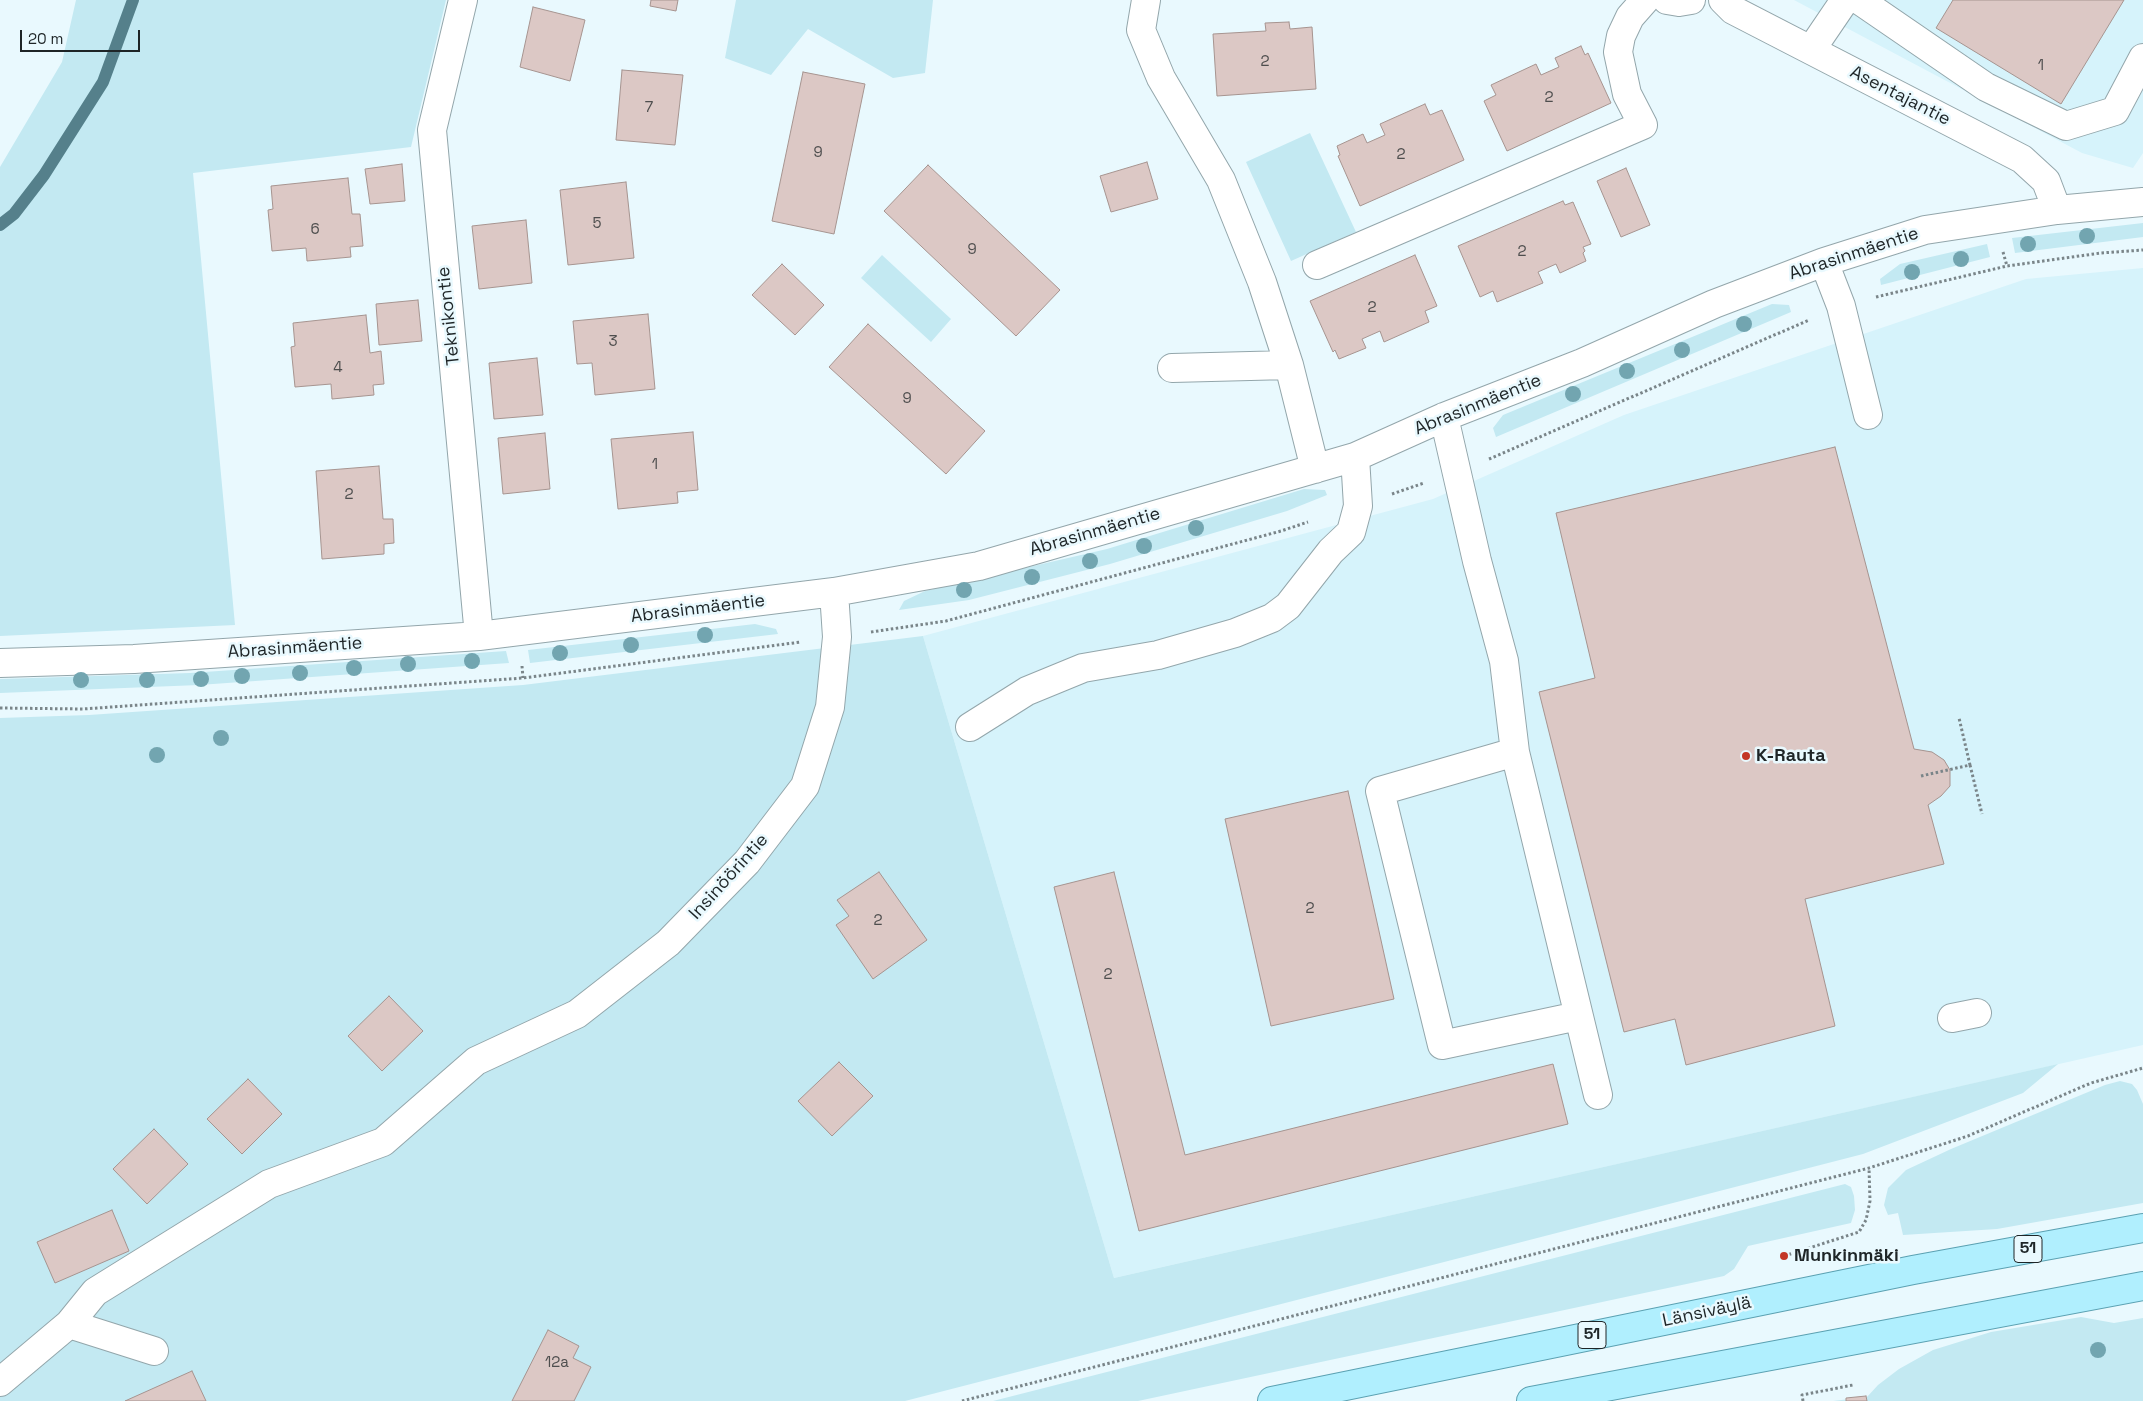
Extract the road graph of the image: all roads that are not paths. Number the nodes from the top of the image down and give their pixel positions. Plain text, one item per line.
1 (463, 0) edge
2 (1146, 0) edge
3 (1645, 0) edge
4 (1667, 0) edge
5 (1691, 0) edge
6 (1724, 0) edge
7 (1845, 0) edge
8 (1859, 0) edge
9 (1811, 50) junction
10 (2143, 58) edge
11 (2143, 202) edge
12 (2057, 210) junction
13 (1824, 262) junction
14 (1316, 265) dead end
15 (1289, 365) junction
16 (1172, 368) dead end
17 (1868, 415) dead end
18 (1444, 418) junction
19 (1354, 457) junction
20 (1315, 469) junction
21 (834, 592) junction
22 (480, 636) junction
23 (0, 663) edge
24 (970, 727) dead end
25 (1515, 752) junction
26 (1578, 1016) junction
27 (1598, 1095) dead end
28 (2143, 1228) edge
29 (2143, 1286) edge
30 (70, 1324) junction
31 (154, 1351) dead end
32 (0, 1382) edge
33 (1272, 1401) edge
34 (1531, 1401) edge

1 - 22 street, Teknikontie
2 - 15 street
3 - 14 street
4 - 5 street
6 - 9 street, Asentajantie
7 - 9 street
8 - 10 street
9 - 12 street, Asentajantie
11 - 12 street, Abrasinmäentie
12 - 13 street, Abrasinmäentie
13 - 17 street
13 - 18 street, Abrasinmäentie
15 - 16 street
15 - 20 street
18 - 19 street, Abrasinmäentie
18 - 25 street
19 - 20 street, Abrasinmäentie
19 - 24 street
20 - 21 street, Abrasinmäentie
21 - 22 street, Abrasinmäentie
21 - 30 street, Insinöörintie
22 - 23 street, Abrasinmäentie
25 - 26 street
25 - 26 street
26 - 27 street
28 - 33 main road, Länsiväylä / 51
29 - 34 main road
30 - 31 street
30 - 32 street, Insinöörintie

